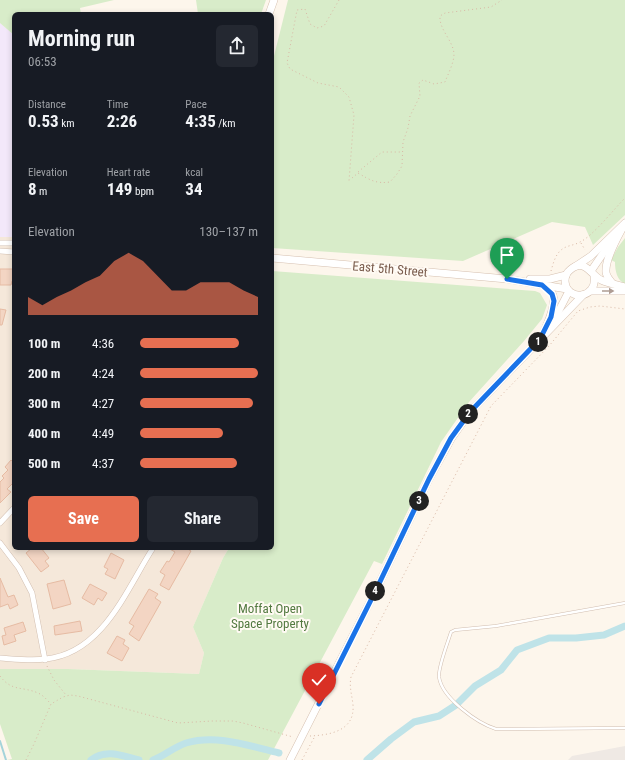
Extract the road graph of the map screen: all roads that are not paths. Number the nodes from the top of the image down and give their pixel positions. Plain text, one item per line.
1 (274, 0) edge
2 (270, 12) edge
3 (624, 225) edge
4 (0, 243) edge
5 (12, 243) edge
6 (0, 251) edge
7 (12, 252) edge
8 (274, 258) edge
9 (576, 266) junction
10 (592, 274) junction
11 (566, 275) junction
12 (507, 279) junction
13 (612, 283) junction
14 (542, 285) junction
15 (625, 287) edge
16 (568, 290) junction
17 (590, 291) junction
18 (625, 291) edge
19 (583, 295) junction
20 (547, 333) junction
21 (540, 339) junction
22 (12, 510) edge
23 (0, 523) edge
24 (0, 543) edge
25 (152, 550) edge
26 (625, 603) edge
27 (0, 658) edge
28 (45, 660) junction
29 (625, 728) edge
30 (290, 760) edge

1 - 2 main road
3 - 9 main road
3 - 10 main road
3 - 13 main road
4 - 5 street
6 - 7 street
8 - 12 main road, East 5th Street
9 - 10 main road
9 - 11 main road
10 - 13 main road
10 - 17 main road
11 - 12 main road, East 5th Street
11 - 16 main road
12 - 14 main road, East 5th Street
13 - 15 main road
14 - 16 main road, East 5th Street
14 - 21 main road
16 - 19 main road
16 - 20 main road
17 -> 18 main road
17 - 19 main road
19 - 20 main road
20 - 21 main road
21 - 30 main road
22 - 23 street
24 - 28 street
25 - 28 street
26 - 29 lane
27 - 28 street

